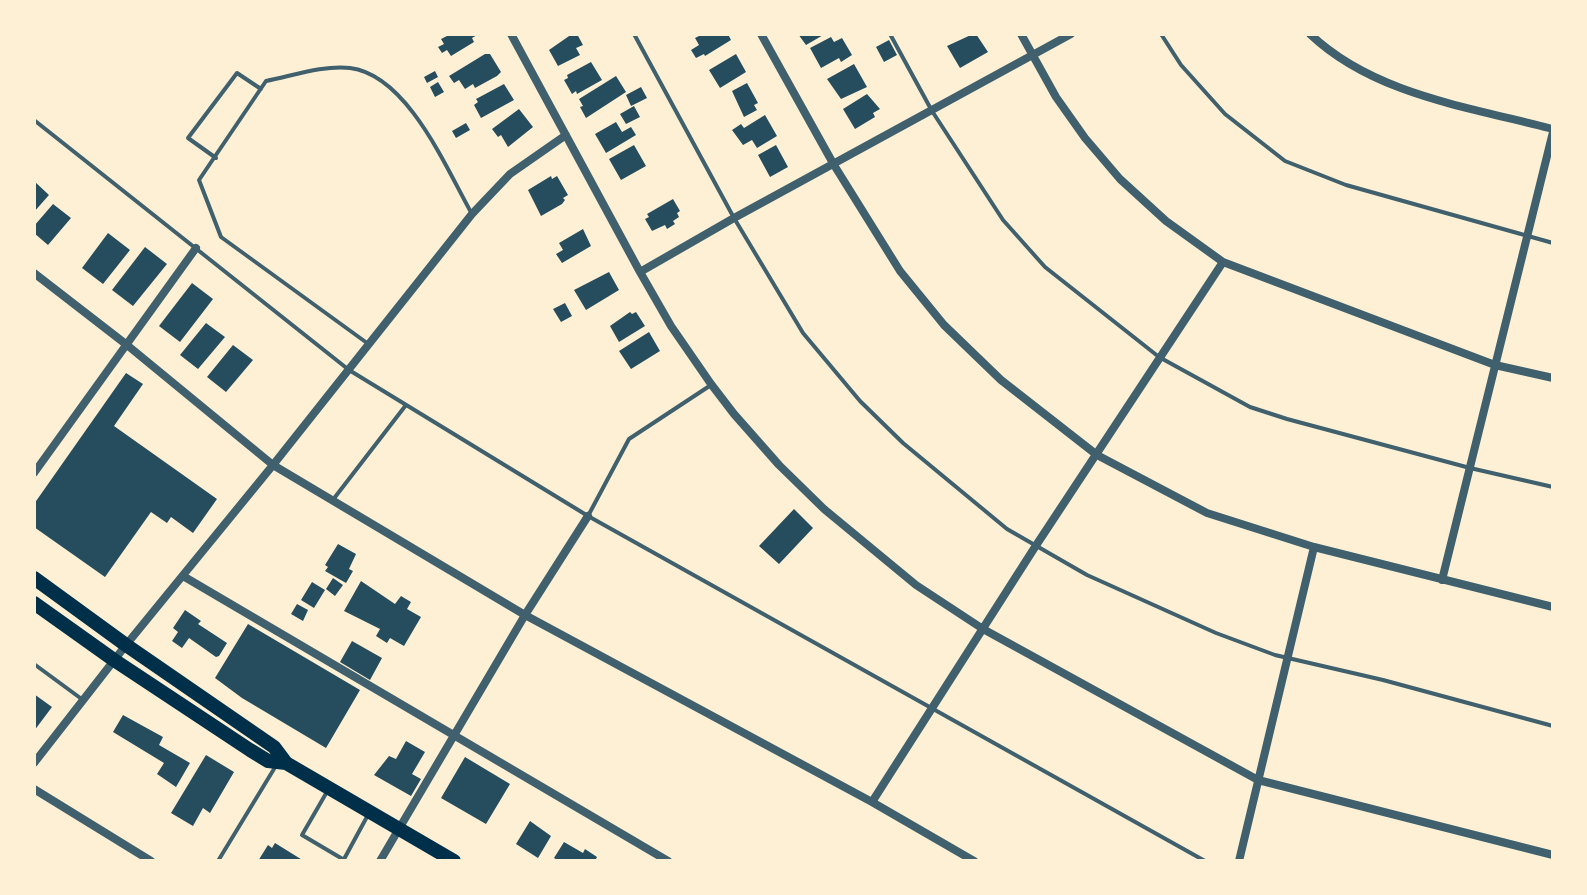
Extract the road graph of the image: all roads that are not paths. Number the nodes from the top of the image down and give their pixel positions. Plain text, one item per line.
1 (511, 34) edge
2 (634, 34) edge
3 (761, 34) edge
4 (890, 34) edge
5 (1021, 34) edge
6 (1071, 34) edge
7 (1161, 34) edge
8 (1310, 34) edge
9 (1032, 55) junction
10 (261, 89) junction
11 (932, 111) junction
12 (34, 120) edge
13 (1553, 130) edge
14 (566, 135) junction
15 (216, 158) junction
16 (834, 165) junction
17 (472, 214) junction
18 (734, 218) junction
19 (1527, 237) junction
20 (1553, 243) edge
21 (196, 248) junction
22 (1223, 262) junction
23 (640, 272) junction
24 (34, 273) edge
25 (369, 344) junction
26 (127, 345) junction
27 (1159, 357) junction
28 (1495, 365) junction
29 (349, 370) junction
30 (1553, 378) edge
31 (711, 384) junction
32 (406, 405) junction
33 (1097, 455) junction
34 (273, 465) junction
35 (1470, 468) junction
36 (34, 473) edge
37 (1553, 487) edge
38 (332, 501) junction
39 (588, 516) junction
40 (1035, 547) junction
41 (1314, 547) junction
42 (183, 576) junction
43 (34, 578) edge
44 (1442, 580) junction
45 (34, 603) edge
46 (1553, 607) edge
47 (525, 615) junction
48 (983, 629) junction
49 (126, 645) junction
50 (1288, 658) junction
51 (114, 660) junction
52 (34, 664) edge
53 (83, 700) junction
54 (932, 708) junction
55 (1553, 726) edge
56 (455, 736) junction
57 (282, 762) junction
58 (34, 763) edge
59 (1258, 780) junction
60 (329, 787) junction
61 (34, 789) edge
62 (872, 802) junction
63 (370, 811) junction
64 (400, 828) junction
65 (651, 851) junction
66 (1553, 855) edge
67 (151, 861) edge
68 (218, 861) edge
69 (345, 861) edge
70 (380, 861) edge
71 (454, 861) edge
72 (646, 861) edge
73 (668, 861) edge
74 (974, 861) edge
75 (1205, 861) edge
76 (1239, 861) edge

1 - 14 street
2 - 18 lane
3 - 16 street
4 - 11 lane
5 - 9 street
6 - 9 street
7 - 19 lane
8 - 13 street
9 - 11 street
9 - 22 street
10 - 15 lane
10 - 15 lane
10 - 17 lane
11 - 16 street
11 - 27 lane
12 - 21 lane
13 - 19 street
14 - 17 street
14 - 23 street
15 - 25 lane
16 - 18 street
16 - 33 street
17 - 25 street
18 - 23 street
18 - 40 lane
19 - 20 lane
19 - 28 street
21 - 26 street
21 - 29 lane
22 - 27 street
22 - 28 street
23 - 31 street
24 - 26 street
25 - 29 street
26 - 34 street
26 - 36 street
27 - 33 street
27 - 35 lane
28 - 30 street
28 - 35 street
29 - 32 lane
29 - 34 street
31 - 39 lane
31 - 48 street
32 - 38 lane
32 - 39 lane
33 - 40 street
33 - 41 street
34 - 38 street
34 - 42 street
35 - 37 lane
35 - 44 street
38 - 47 street
39 - 47 street
39 - 54 lane
40 - 48 street
40 - 50 lane
41 - 44 street
41 - 50 street
42 - 49 street
42 - 56 street
43 - 49 main road
44 - 46 street
45 - 51 main road
47 - 56 street
47 - 62 street
48 - 54 street
48 - 59 street
49 - 51 street
49 - 57 main road
50 - 55 lane
50 - 59 street
51 - 53 street
51 - 57 main road
52 - 53 lane
53 - 58 street
54 - 62 street
54 - 75 lane
56 - 64 street
56 - 65 street
57 - 60 main road
57 - 68 lane
59 - 66 street
59 - 76 street
60 - 63 main road
60 - 69 lane
61 - 67 street
62 - 74 street
63 - 64 main road
63 - 69 lane
64 - 70 street
64 - 71 main road
65 - 72 lane
65 - 73 street

